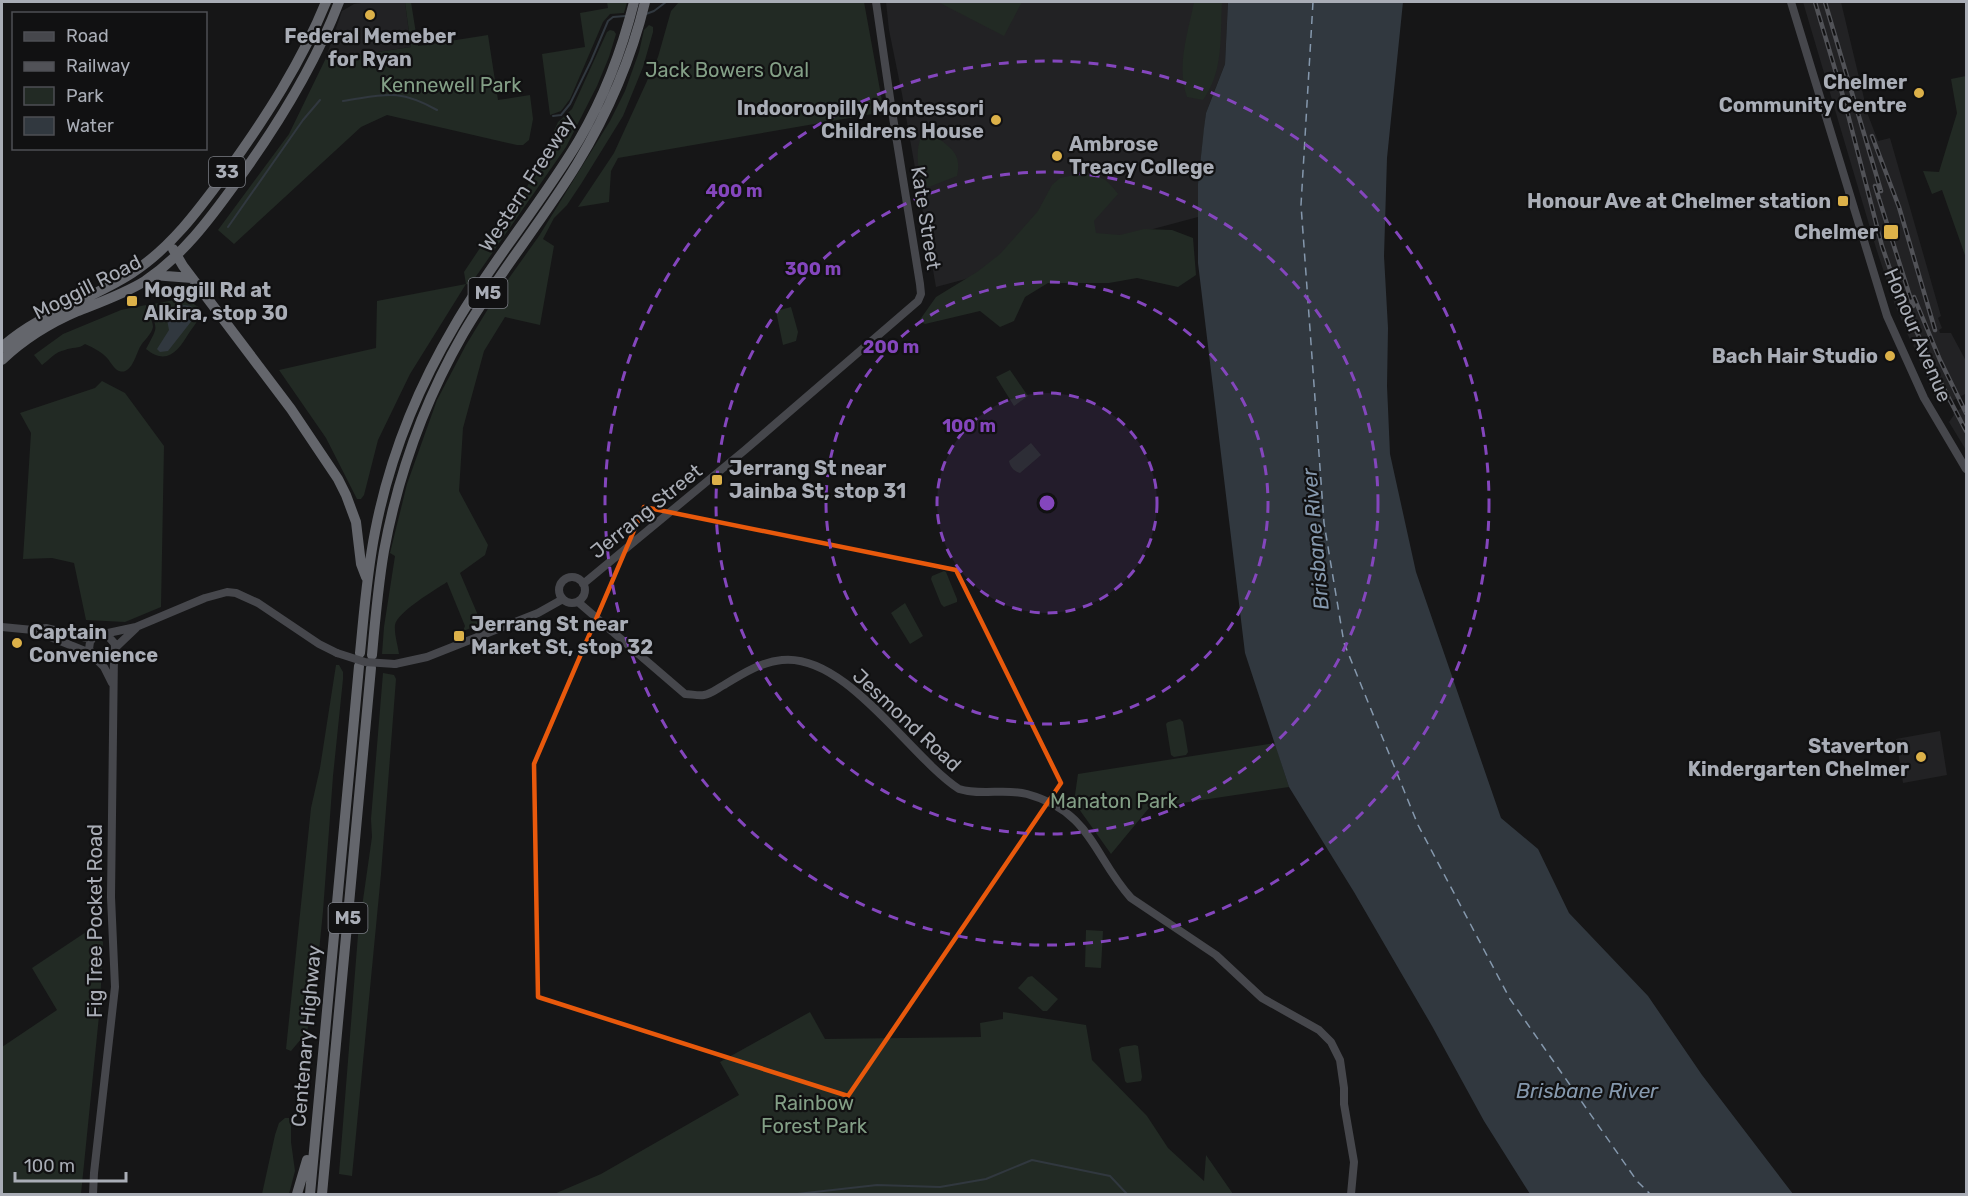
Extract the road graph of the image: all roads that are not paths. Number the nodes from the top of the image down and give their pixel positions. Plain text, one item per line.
1 (326, 2) edge
2 (339, 2) edge
3 (634, 2) edge
4 (645, 2) edge
5 (876, 2) edge
6 (1791, 2) edge
7 (634, 26) junction
8 (170, 243) junction
9 (176, 255) junction
10 (153, 275) junction
11 (192, 278) junction
12 (920, 298) joint
13 (2, 347) edge
14 (2, 360) edge
15 (1966, 469) edge
16 (367, 580) junction
17 (583, 584) junction
18 (563, 599) junction
19 (578, 602) junction
20 (2, 627) edge
21 (136, 627) junction
22 (33, 630) junction
23 (107, 634) junction
24 (91, 639) junction
25 (114, 650) junction
26 (360, 653) dead end
27 (93, 656) junction
28 (372, 656) dead end
29 (359, 666) dead end
30 (371, 668) dead end
31 (112, 683) junction
32 (319, 1095) junction
33 (93, 1194) edge
34 (297, 1194) edge
35 (310, 1194) edge
36 (322, 1194) edge
37 (1352, 1194) edge

1 - 8 highway, Moggill Road / 33
2 - 9 highway, Moggill Road / 33
3 - 7 highway, Western Freeway / M5
4 - 7 highway, Western Freeway / M5
5 - 12 street, Kate Street
6 - 15 street, Honour Avenue
7 - 16 highway, Western Freeway / M5
7 - 28 highway, Western Freeway / M5
8 - 9 highway
8 - 13 highway, Moggill Road / 33
9 - 10 highway, Moggill Road / 33
9 - 11 highway
10 - 11 highway
10 - 14 highway, Moggill Road / 33
11 - 16 highway
12 - 17 street, Jerrang Street
16 - 26 highway, M5
17 - 18 street
17 - 19 street
18 - 19 street
18 - 21 street, bridge
19 - 37 street, Jesmond Road
20 - 22 street
21 - 23 street
21 - 25 street
22 - 24 street
22 - 27 street
23 - 24 street
23 - 25 street
24 - 27 street
25 - 27 street
25 - 31 street, Fig Tree Pocket Road
27 - 31 street
29 - 32 highway, Centenary Highway / M5
30 - 36 highway, Centenary Highway / M5
31 - 33 street, Fig Tree Pocket Road
32 - 34 highway
32 - 35 highway, Centenary Highway / M5

